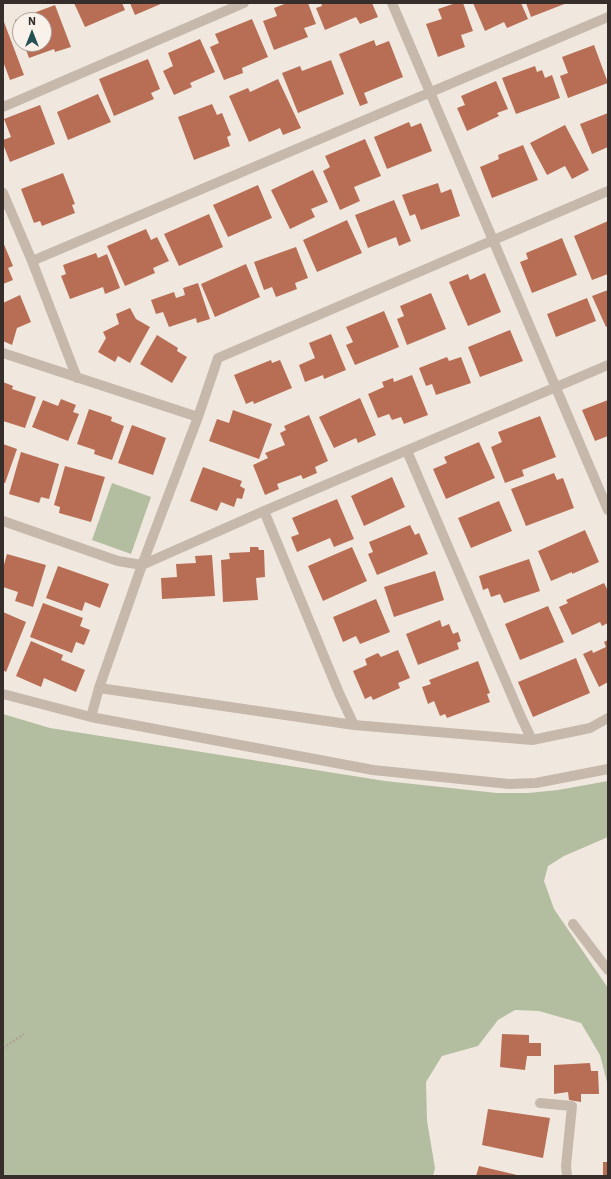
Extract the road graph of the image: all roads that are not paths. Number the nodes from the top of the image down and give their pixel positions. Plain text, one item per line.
1 (244, 3) edge
2 (392, 3) edge
3 (608, 17) edge
4 (430, 92) junction
5 (3, 107) edge
6 (608, 191) edge
7 (3, 193) edge
8 (493, 240) junction
9 (32, 261) junction
10 (3, 353) edge
11 (608, 365) edge
12 (77, 378) junction
13 (556, 387) junction
14 (198, 417) junction
15 (407, 451) junction
16 (608, 510) edge
17 (264, 511) junction
18 (3, 522) edge
19 (142, 565) junction
20 (99, 688) junction
21 (3, 694) edge
22 (91, 717) junction
23 (608, 718) edge
24 (354, 725) junction
25 (532, 740) junction
26 (608, 769) edge
27 (573, 924) dead end
28 (608, 970) edge
29 (540, 1103) dead end
30 (567, 1176) edge

1 - 5 street
2 - 4 street
3 - 4 street
4 - 8 street
4 - 9 street
6 - 8 street
7 - 9 street
8 - 13 street
8 - 14 street
9 - 12 street
10 - 12 street
11 - 13 street
12 - 14 street
13 - 15 street
13 - 16 street
14 - 19 street
15 - 17 street
15 - 25 street
17 - 19 street
17 - 24 street
18 - 19 street
19 - 20 street
20 - 22 street
20 - 24 street
21 - 22 street
22 - 26 street
23 - 25 street
24 - 25 street
27 - 28 street
29 - 30 street

